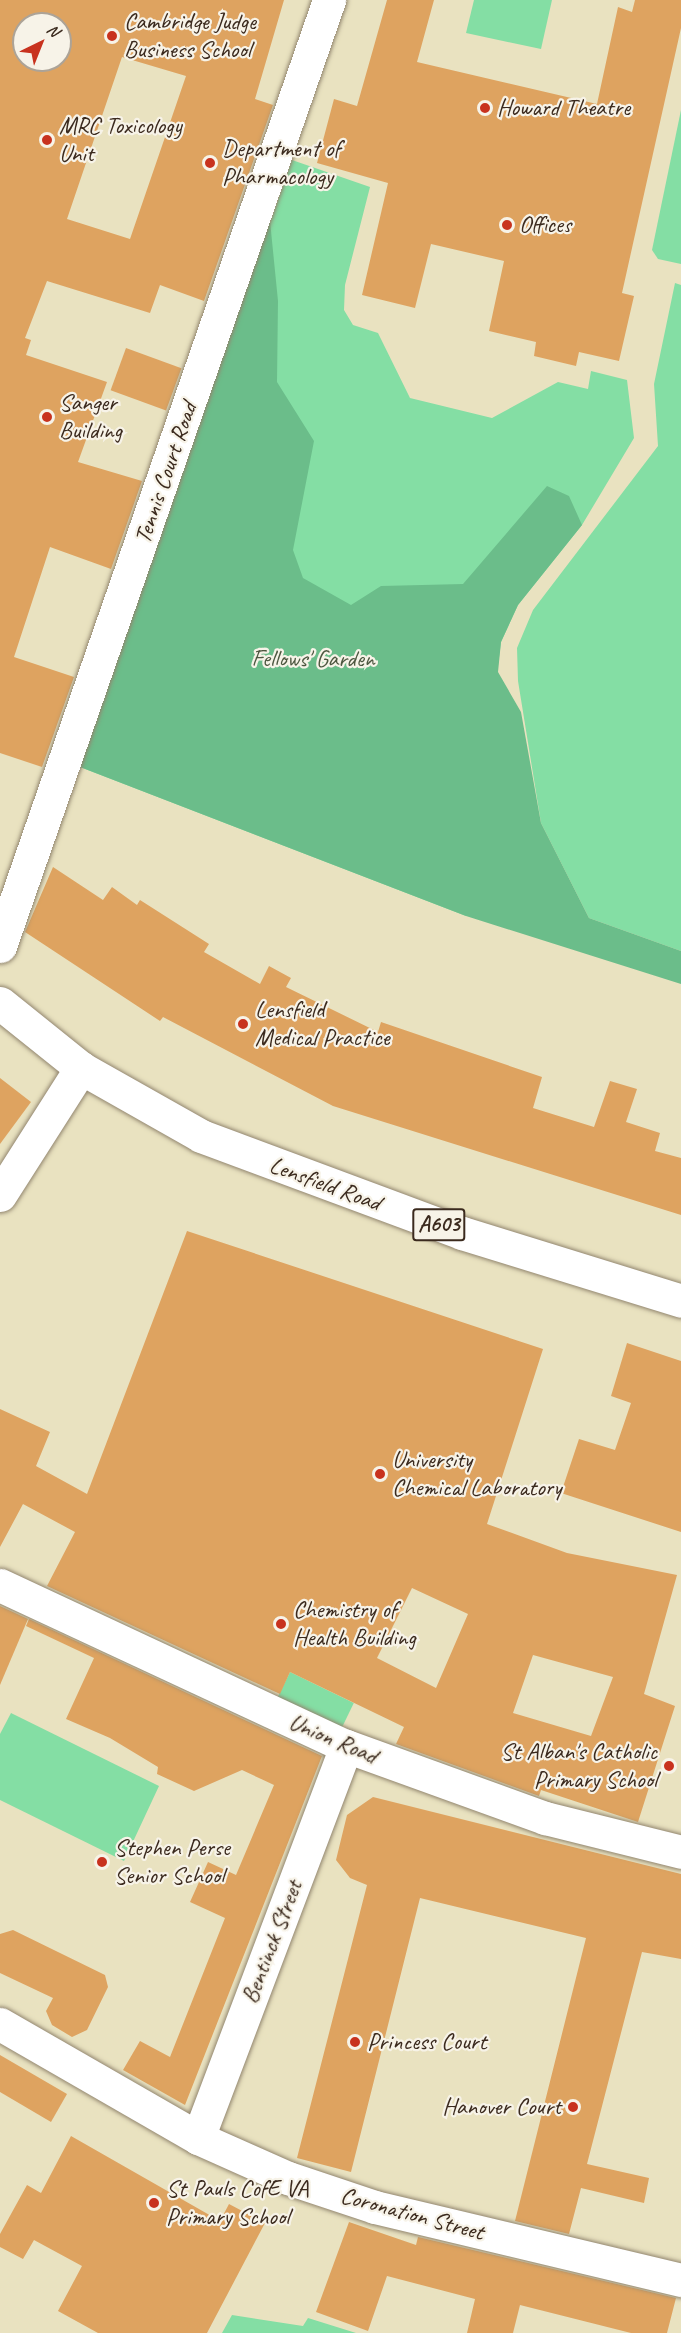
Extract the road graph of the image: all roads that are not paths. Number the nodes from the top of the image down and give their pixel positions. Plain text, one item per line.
1 (329, 0) edge
2 (0, 946) edge
3 (0, 1003) edge
4 (81, 1068) junction
5 (0, 1195) edge
6 (681, 1301) edge
7 (0, 1585) edge
8 (346, 1746) junction
9 (681, 1852) edge
10 (0, 2024) edge
11 (198, 2138) junction
12 (679, 2271) edge

1 - 2 street, Tennis Court Road
3 - 4 street, Lensfield Road / A603
4 - 5 street
4 - 6 street, Lensfield Road / A603
7 - 8 street, Union Road
8 - 9 street, Union Road
8 - 11 street, Bentinck Street
10 - 11 street, Coronation Street
11 - 12 street, Coronation Street

